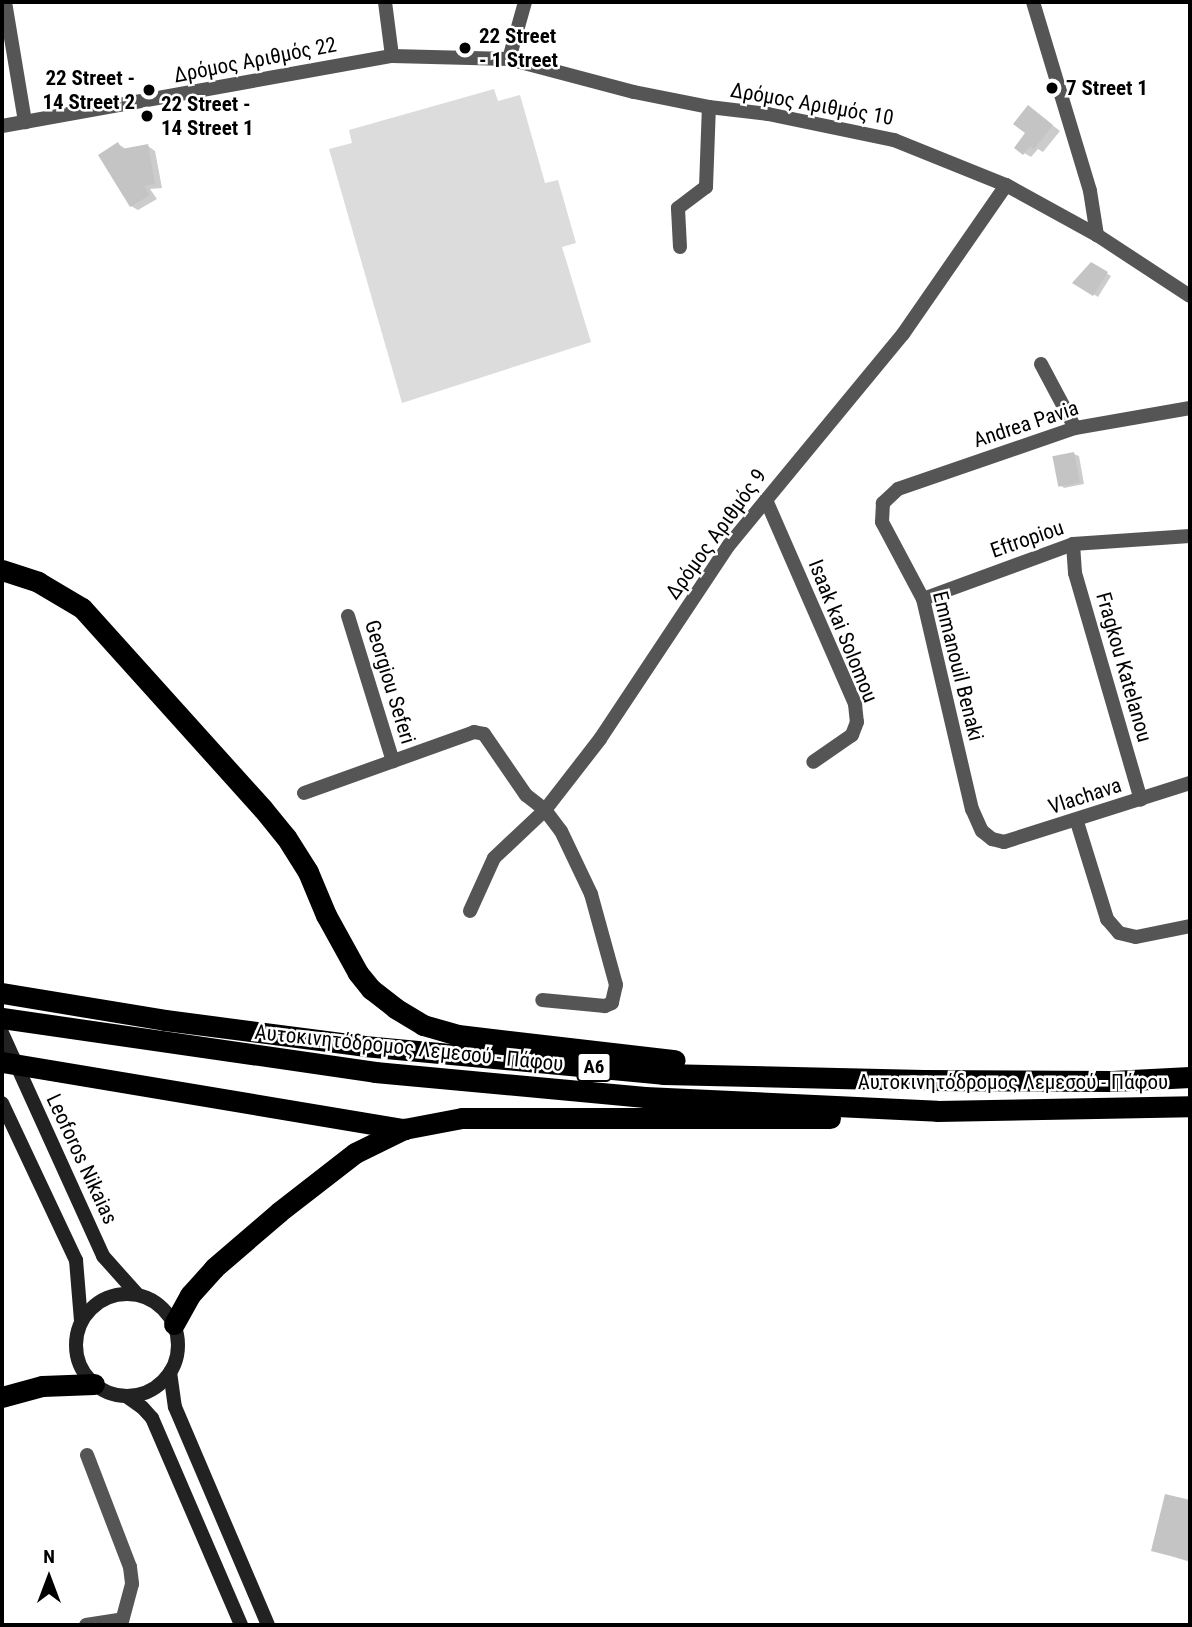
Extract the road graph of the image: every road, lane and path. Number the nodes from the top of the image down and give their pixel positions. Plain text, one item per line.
1 (5, 2) edge
2 (385, 2) edge
3 (525, 2) edge
4 (1033, 2) edge
5 (392, 56) junction
6 (509, 59) junction
7 (709, 107) junction
8 (25, 122) junction
9 (2, 126) edge
10 (1006, 185) junction
11 (1097, 235) junction
12 (680, 247) dead end
13 (1190, 296) edge
14 (1041, 364) dead end
15 (1190, 408) edge
16 (1075, 428) junction
17 (765, 500) junction
18 (883, 503) joint
19 (1190, 536) edge
20 (1073, 544) junction
21 (2, 570) edge
22 (923, 599) junction
23 (348, 616) dead end
24 (393, 761) junction
25 (813, 762) dead end
26 (1190, 783) edge
27 (304, 793) dead end
28 (1141, 800) junction
29 (545, 810) junction
30 (1077, 822) junction
31 (992, 839) joint
32 (470, 911) dead end
33 (1190, 926) edge
34 (2, 993) edge
35 (542, 1000) dead end
36 (2, 1018) edge
37 (2, 1033) edge
38 (2, 1062) edge
39 (1190, 1077) edge
40 (924, 1080) junction
41 (2, 1103) edge
42 (1190, 1106) edge
43 (937, 1111) junction
44 (404, 1129) junction
45 (138, 1294) junction
46 (80, 1321) junction
47 (174, 1324) junction
48 (170, 1372) junction
49 (94, 1384) junction
50 (126, 1396) junction
51 (2, 1397) edge
52 (87, 1455) dead end
53 (121, 1622) edge
54 (86, 1625) edge
55 (241, 1625) edge
56 (268, 1625) edge

1 - 8 street
2 - 5 street
3 - 6 street
4 - 11 street
5 - 6 street, Δρόμος Αριθμός 10
5 - 8 street, Δρόμος Αριθμός 22
6 - 7 street, Δρόμος Αριθμός 10
7 - 10 street, Δρόμος Αριθμός 10
7 - 12 street
8 - 9 street, Δρόμος Αριθμός 22
10 - 11 street, Δρόμος Αριθμός 10
10 - 17 street, Δρόμος Αριθμός 9
11 - 13 street, Δρόμος Αριθμός 10
14 - 16 street
15 - 16 street, Andrea Pavia
16 - 18 street, Andrea Pavia
17 - 25 street, Isaak kai Solomou
17 - 29 street, Δρόμος Αριθμός 9
18 - 22 street, Emmanouil Benaki
19 - 20 street, Eftropiou
20 - 22 street, Eftropiou
20 - 28 street, Fragkou Katelanou
21 - 40 highway
22 - 31 street, Emmanouil Benaki
23 - 24 street, Georgiou Seferi
24 - 27 street
24 - 29 street
26 - 28 street, Vlachava
28 - 30 street, Vlachava
29 - 32 street, Δρόμος Αριθμός 9
29 - 35 street
30 - 31 street, Vlachava
30 - 33 street
34 - 40 highway, Αυτοκινητόδρομος Λεμεσού - Πάφου / A6
36 - 43 highway, Αυτοκινητόδρομος Λεμεσού - Πάφου / A6
37 - 45 main road, Leoforos Nikaias
38 - 44 highway
39 - 40 highway, Αυτοκινητόδρομος Λεμεσού - Πάφου / A6
41 - 46 main road
42 - 43 highway, Αυτοκινητόδρομος Λεμεσού - Πάφου / A6
43 - 44 highway
44 - 47 highway
45 - 46 main road
45 - 47 main road
46 - 49 main road
47 - 48 main road
48 - 50 main road
48 - 56 main road
49 - 50 main road
49 - 51 highway
50 - 55 main road
52 - 53 street
53 - 54 street

